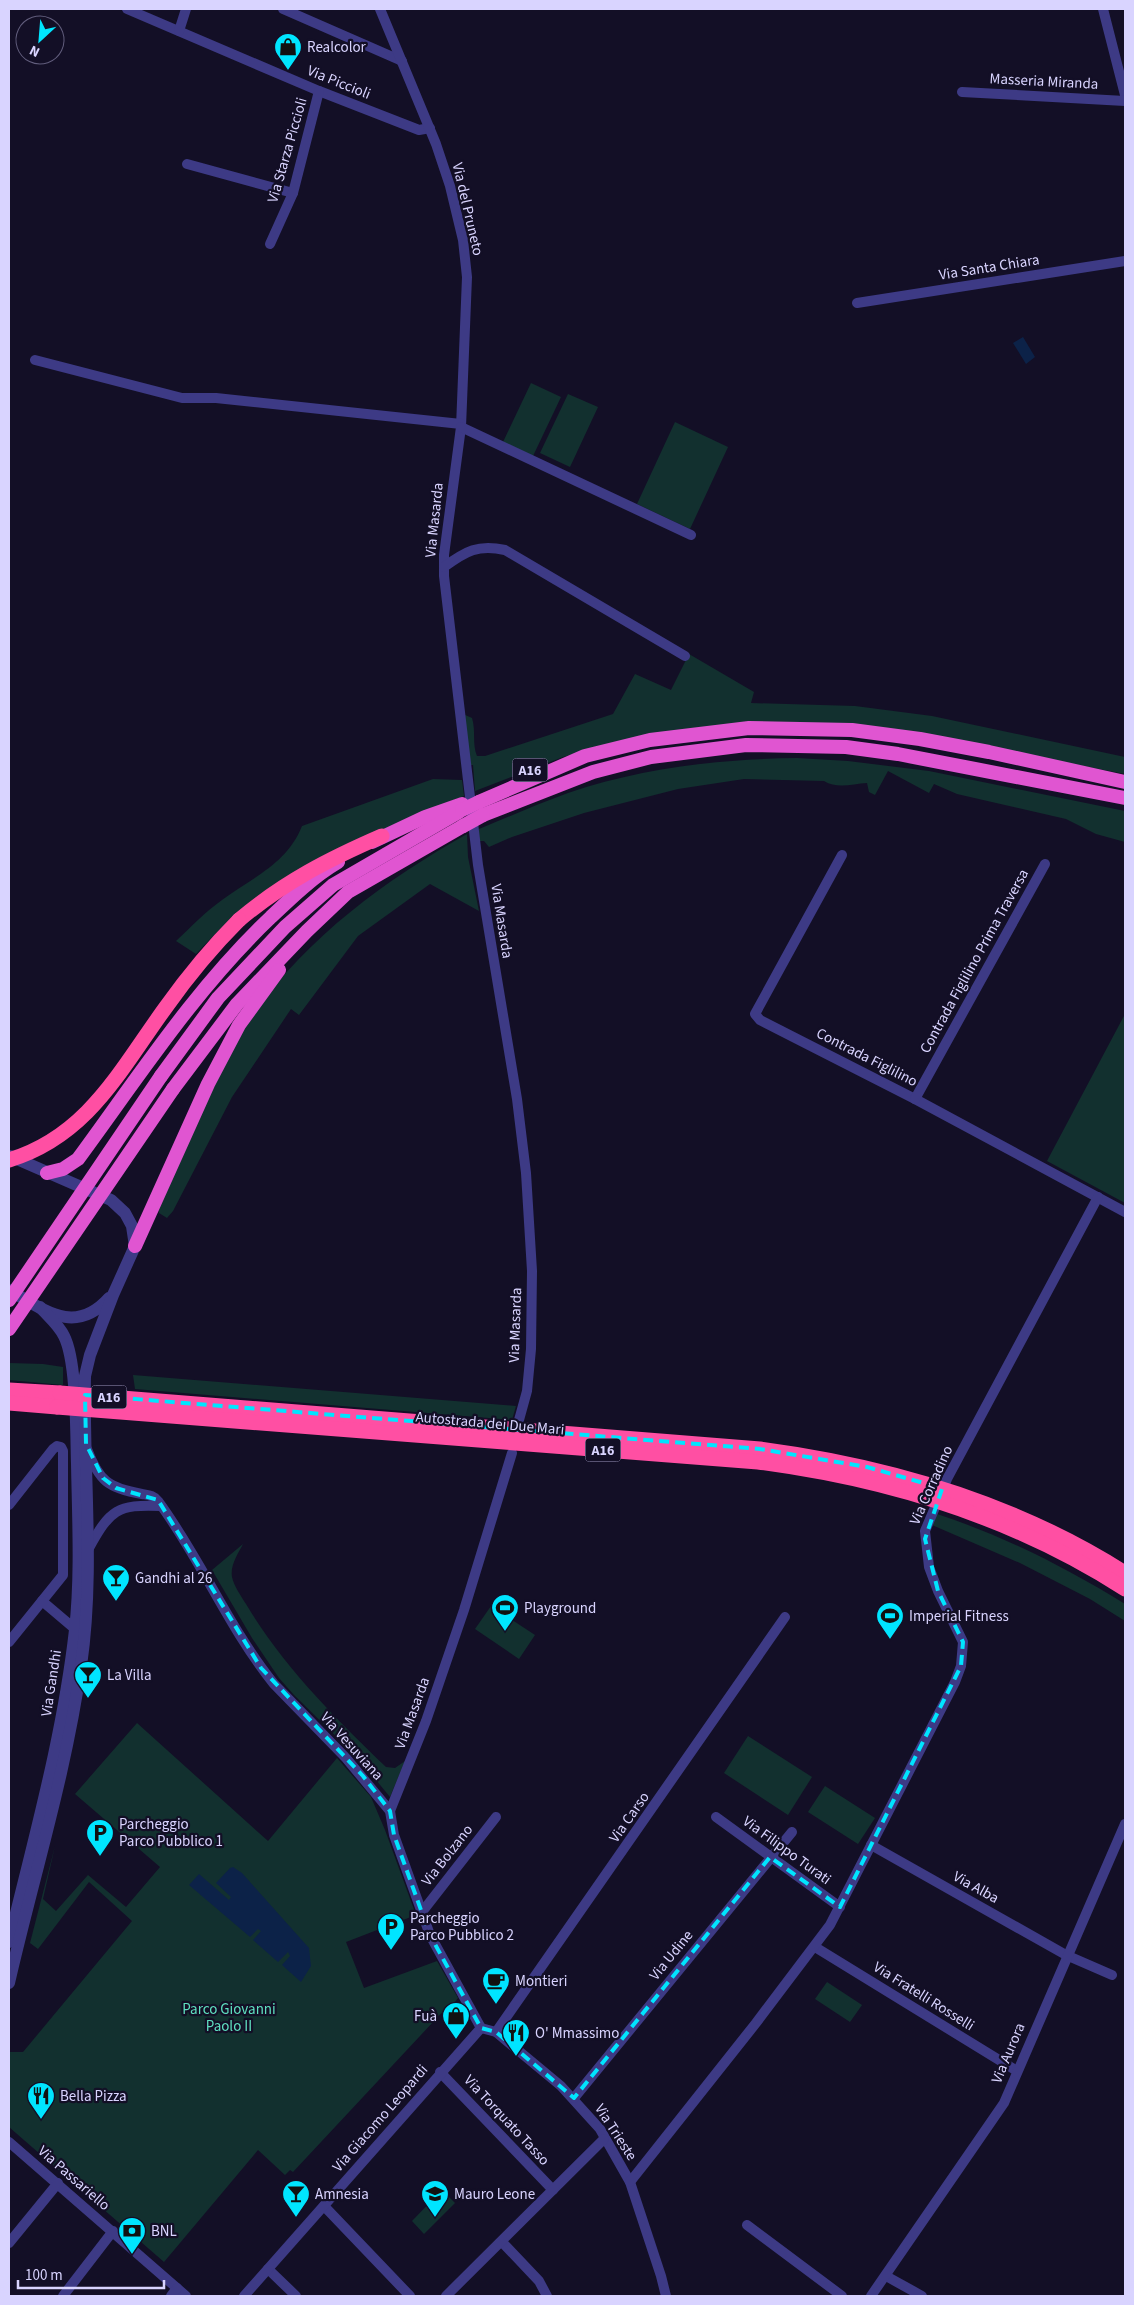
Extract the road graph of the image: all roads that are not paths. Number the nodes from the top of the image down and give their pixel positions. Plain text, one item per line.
1 (127, 9) edge
2 (186, 9) edge
3 (283, 9) edge
4 (380, 9) edge
5 (1103, 9) edge
6 (179, 31) junction
7 (402, 61) junction
8 (319, 91) junction
9 (962, 92) dead end
10 (1125, 95) edge
11 (1125, 100) edge
12 (430, 128) junction
13 (187, 164) dead end
14 (293, 193) junction
15 (270, 244) dead end
16 (1125, 261) edge
17 (857, 303) dead end
18 (35, 360) dead end
19 (461, 426) junction
20 (691, 535) dead end
21 (444, 567) junction
22 (685, 656) dead end
23 (1125, 782) edge
24 (1125, 798) edge
25 (480, 804) junction
26 (462, 807) junction
27 (382, 836) junction
28 (842, 856) dead end
29 (1045, 864) dead end
30 (307, 931) junction
31 (915, 1098) junction
32 (9, 1155) edge
33 (9, 1160) edge
34 (47, 1173) junction
35 (1098, 1198) junction
36 (1125, 1212) edge
37 (135, 1246) junction
38 (9, 1290) edge
39 (113, 1294) junction
40 (9, 1300) edge
41 (40, 1308) junction
42 (9, 1329) edge
43 (9, 1382) edge
44 (9, 1390) edge
45 (58, 1400) junction
46 (9, 1403) edge
47 (9, 1408) edge
48 (520, 1420) dead end
49 (86, 1444) junction
50 (512, 1453) dead end
51 (9, 1505) edge
52 (161, 1506) junction
53 (89, 1548) junction
54 (1125, 1573) edge
55 (1125, 1589) edge
56 (42, 1601) junction
57 (785, 1617) dead end
58 (75, 1628) junction
59 (9, 1642) edge
60 (390, 1811) junction
61 (496, 1817) dead end
62 (716, 1817) dead end
63 (1125, 1824) edge
64 (792, 1832) dead end
65 (871, 1845) junction
66 (770, 1857) junction
67 (840, 1907) junction
68 (422, 1912) junction
69 (9, 1942) edge
70 (815, 1947) junction
71 (1066, 1955) junction
72 (1112, 1975) dead end
73 (9, 1983) edge
74 (480, 2028) junction
75 (496, 2032) junction
76 (1017, 2071) junction
77 (440, 2072) junction
78 (574, 2098) junction
79 (604, 2139) junction
80 (9, 2142) edge
81 (630, 2182) junction
82 (58, 2183) junction
83 (553, 2190) junction
84 (324, 2206) junction
85 (747, 2225) dead end
86 (113, 2231) junction
87 (502, 2242) junction
88 (9, 2243) edge
89 (268, 2269) junction
90 (886, 2276) junction
91 (174, 2292) edge
92 (63, 2296) edge
93 (186, 2296) edge
94 (244, 2296) edge
95 (296, 2296) edge
96 (410, 2296) edge
97 (446, 2296) edge
98 (547, 2296) edge
99 (666, 2296) edge
100 (842, 2296) edge
101 (871, 2296) edge
102 (922, 2296) edge

1 - 6 street, Via Piccioli
2 - 6 street
3 - 7 street
4 - 7 street, Via del Pruneto
5 - 10 street
6 - 8 street, Via Piccioli
7 - 12 street, Via del Pruneto
8 - 12 street, Via Piccioli
8 - 14 street, Via Starza Piccioli
9 - 11 street, Masseria Miranda
12 - 19 street, Via del Pruneto
13 - 14 street
14 - 15 street, Via Starza Piccioli
16 - 17 street, Via Santa Chiara
18 - 19 street
19 - 20 street
19 - 21 street, Via Masarda
21 - 22 street
21 - 48 street, Via Masarda
23 - 25 highway, A16
24 - 25 highway
25 - 26 highway, A16
25 - 30 highway, bridge
26 - 27 highway, A16
26 - 40 highway, bridge
27 - 33 highway, bridge
27 - 34 highway
28 - 31 street, Contrada Figlilino
29 - 31 street, Contrada Figlilino Prima Traversa
30 - 37 highway
30 - 42 highway, bridge
31 - 35 street, Contrada Figlilino
32 - 34 street
34 - 37 street
35 - 36 street, Contrada Figlilino
35 - 65 street, Via Corradino
37 - 39 street, Via Gandhi
38 - 41 street
39 - 41 street
39 - 49 street, Via Gandhi
41 - 58 street, Via Gandhi
43 - 45 highway
44 - 45 highway, Autostrada dei Due Mari / A16
45 - 46 highway, Autostrada dei Due Mari / A16
45 - 47 highway
45 - 54 highway, Autostrada dei Due Mari / A16, bridge
45 - 55 highway, Autostrada dei Due Mari / A16, bridge
49 - 52 street, Via Vesuviana
49 - 53 street, Via Gandhi
50 - 60 street, Via Masarda
51 - 56 street
52 - 53 street
52 - 60 street, Via Vesuviana
53 - 73 street, Via Gandhi
56 - 58 street
56 - 59 street
57 - 75 street, Via Carso
58 - 69 street, Via Gandhi
60 - 68 street, Via Vesuviana
61 - 68 street, Via Bolzano
62 - 66 street, Via Filippo Turati
63 - 71 street, Via Aurora
64 - 66 street, Via Udine
65 - 67 street, Via Corradino
65 - 71 street, Via Alba
66 - 67 street, Via Filippo Turati
66 - 78 street, Via Udine
67 - 70 street, Via Corradino
68 - 74 street, Via Vesuviana
70 - 76 street, Via Fratelli Rosselli
70 - 81 street, Via Corradino
71 - 72 street, Via Alba
71 - 76 street, Via Aurora
74 - 75 street, Via Trieste
74 - 77 street, Via Giacomo Leopardi
75 - 78 street, Via Trieste
76 - 90 street, Via Aurora
77 - 83 street, Via Torquato Tasso
77 - 84 street, Via Giacomo Leopardi
78 - 79 street, Via Trieste
79 - 81 street, Via Trieste
79 - 83 street
80 - 82 street, Via Passariello
81 - 99 street, Via Trieste
82 - 86 street, Via Passariello
82 - 88 street
83 - 87 street
84 - 89 street, Via Giacomo Leopardi
84 - 96 street
85 - 100 street
86 - 91 street, Via Passariello
86 - 92 street
87 - 97 street
87 - 98 street
89 - 94 street, Via Giacomo Leopardi
89 - 95 street
90 - 101 street, Via Aurora
90 - 102 street
91 - 93 street, Via Passariello

